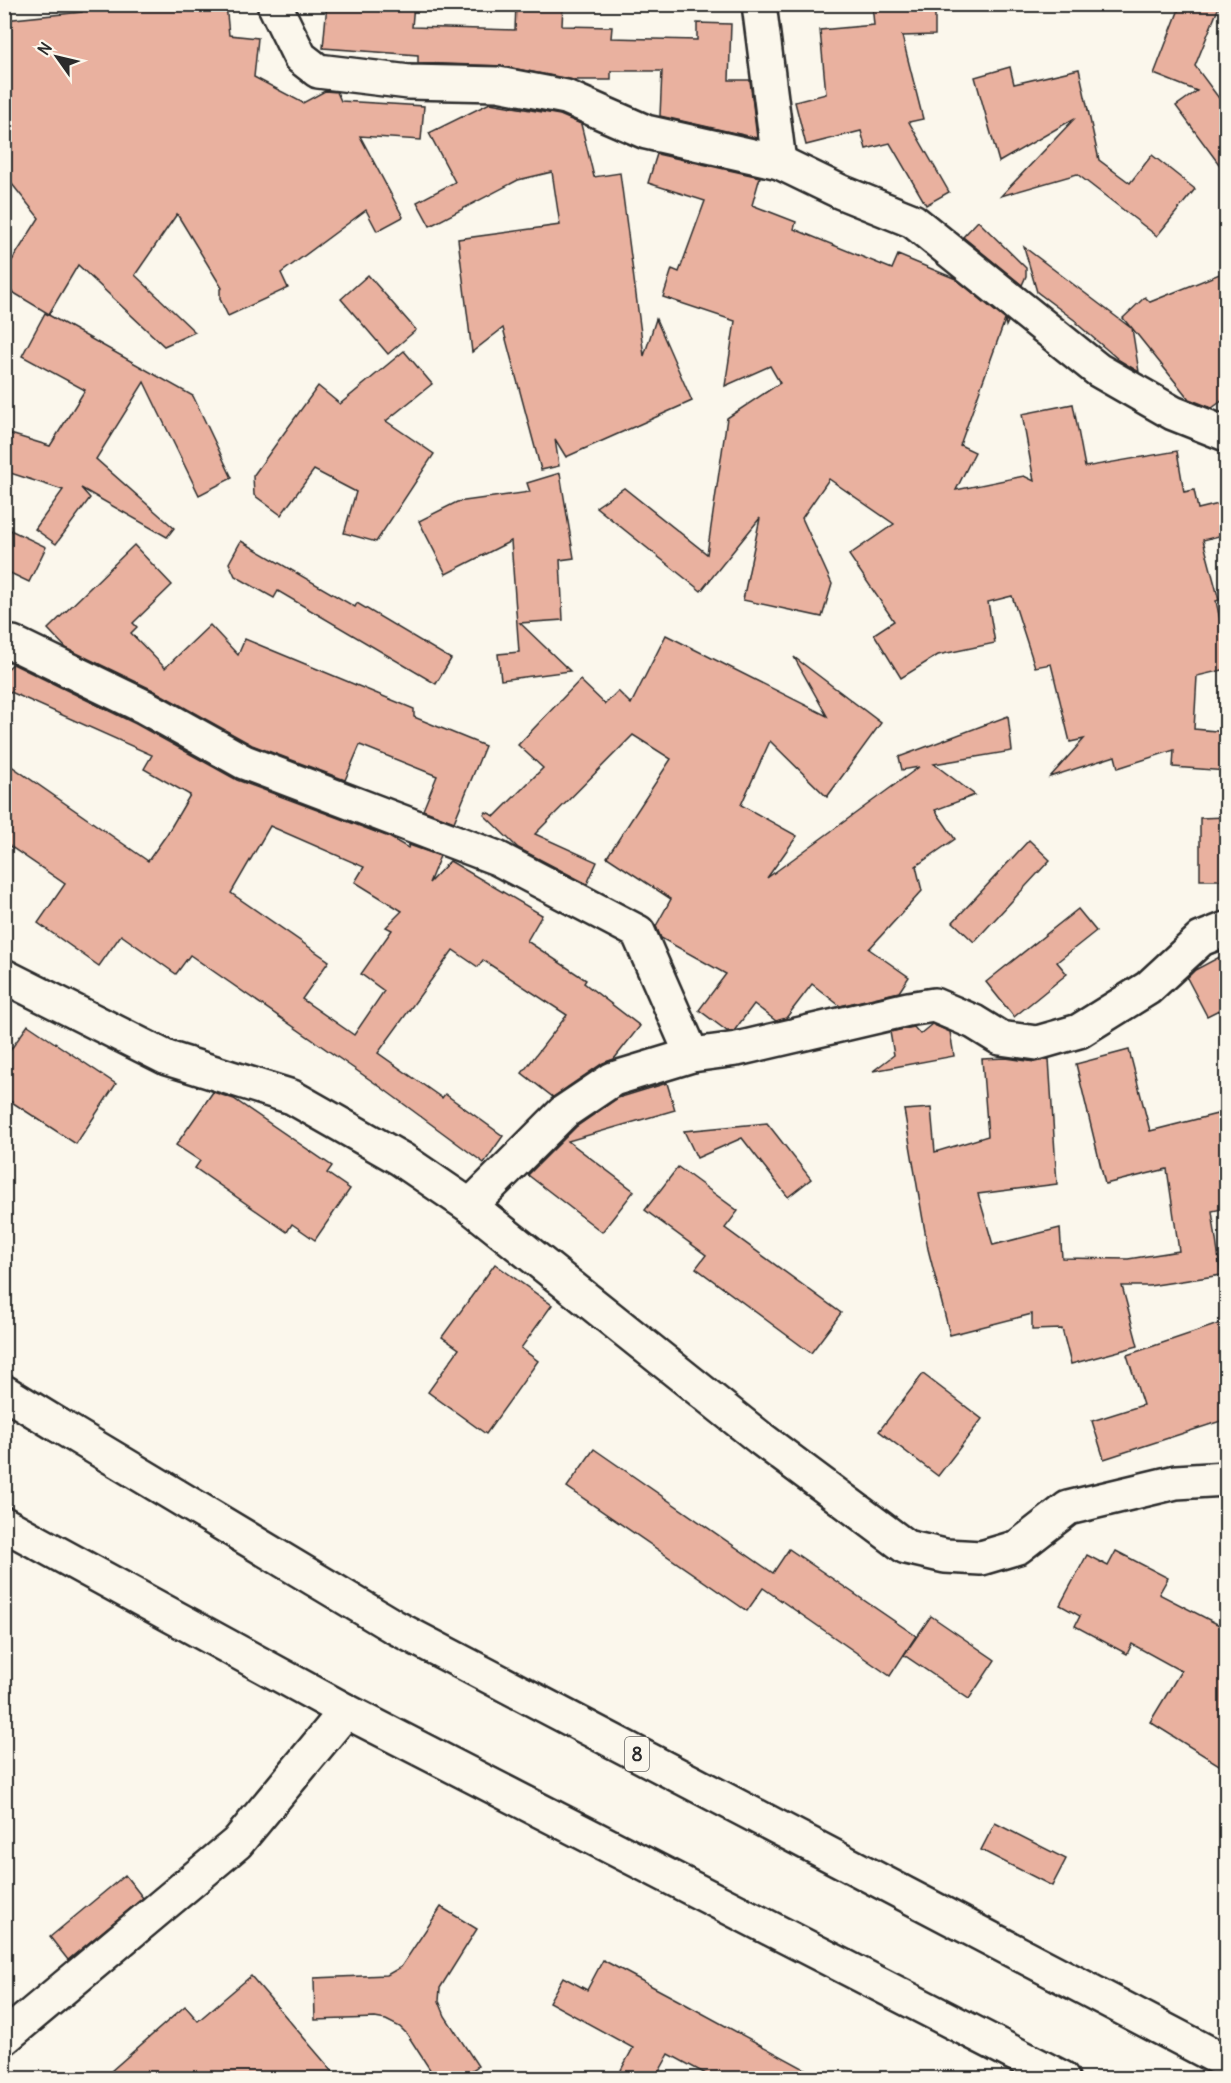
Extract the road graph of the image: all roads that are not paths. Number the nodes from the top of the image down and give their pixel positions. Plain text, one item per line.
1 (274, 4) edge
2 (759, 4) edge
3 (779, 162) junction
4 (1227, 434) edge
5 (4, 644) edge
6 (1227, 929) edge
7 (4, 976) edge
8 (692, 1055) junction
9 (470, 1206) junction
10 (4, 1392) edge
11 (1227, 1479) edge
12 (4, 1524) edge
13 (346, 1711) junction
14 (4, 2038) edge
15 (1227, 2062) edge
16 (1062, 2079) edge

1 - 3 main road
2 - 3 main road
3 - 4 main road
5 - 8 main road
6 - 8 main road
7 - 9 main road
8 - 9 main road
9 - 11 main road
10 - 15 main road, 8
12 - 13 main road
13 - 14 main road
13 - 16 main road

